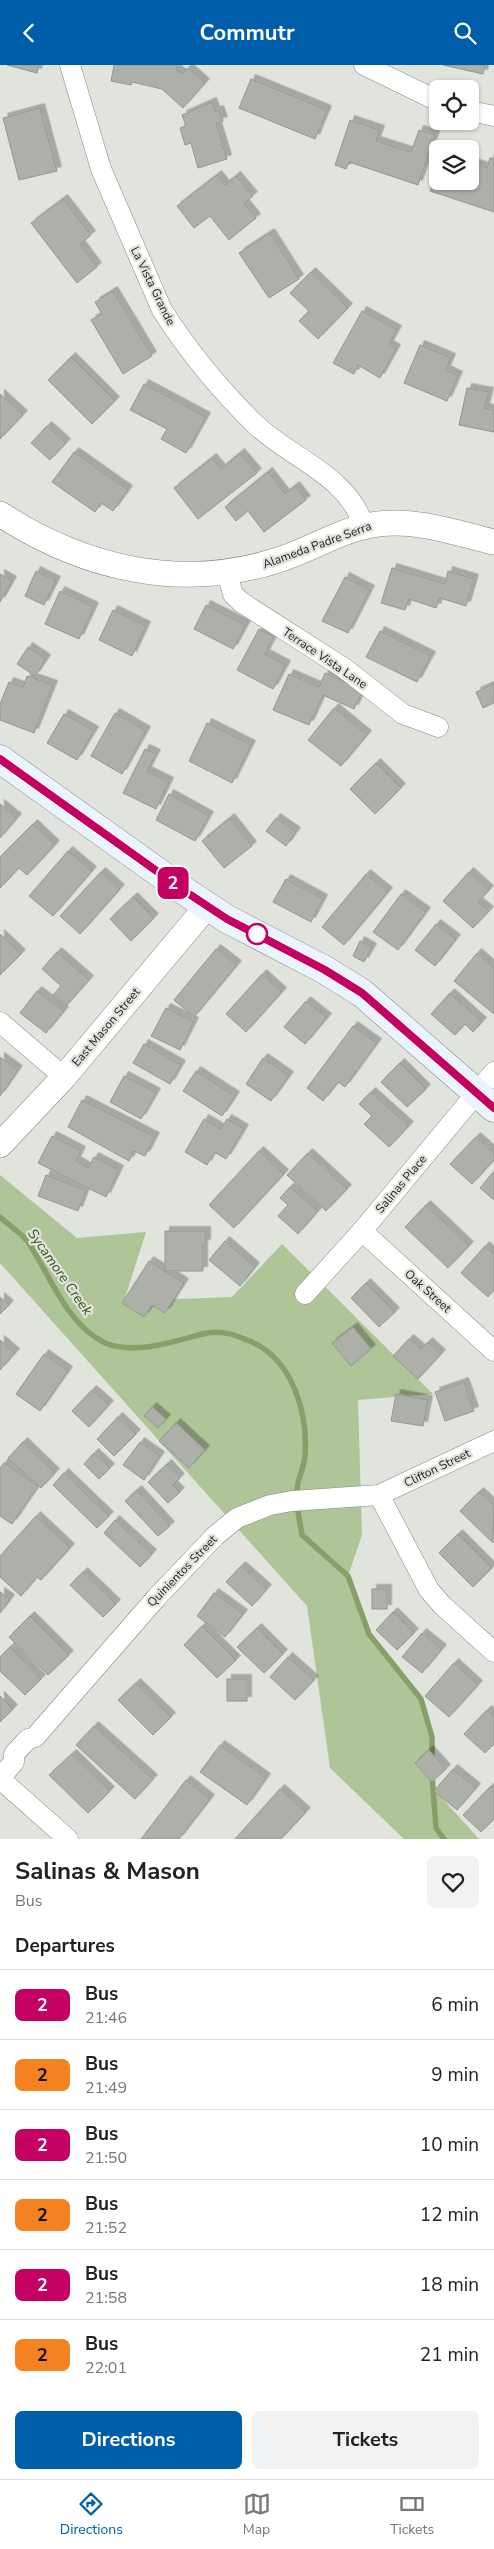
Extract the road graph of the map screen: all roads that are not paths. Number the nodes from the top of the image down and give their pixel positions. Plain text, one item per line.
1 (70, 65) edge
2 (364, 65) edge
3 (429, 97) edge
4 (479, 113) edge
5 (494, 116) edge
6 (0, 514) edge
7 (364, 527) junction
8 (494, 542) edge
9 (227, 573) junction
10 (438, 727) dead end
11 (0, 759) edge
12 (208, 905) junction
13 (0, 1022) edge
14 (494, 1072) edge
15 (64, 1077) junction
16 (485, 1100) edge
17 (0, 1145) edge
18 (362, 1231) junction
19 (305, 1294) dead end
20 (494, 1351) edge
21 (494, 1441) edge
22 (379, 1495) junction
23 (494, 1652) edge
24 (0, 1778) edge
25 (68, 1839) edge

1 - 7 street, La Vista Grande
2 - 3 street
4 - 5 street
6 - 9 street, Alameda Padre Serra
7 - 8 street, Alameda Padre Serra
7 - 9 street, Alameda Padre Serra
9 - 10 street, Terrace Vista Lane
11 - 12 main road
12 - 15 street, East Mason Street
12 - 16 main road
13 - 15 street
14 - 16 street, Salinas Place
15 - 17 street, East Mason Street
16 - 18 street, Salinas Place
18 - 19 street, Salinas Place
18 - 20 street, Oak Street
21 - 22 street, Clifton Street
22 - 23 street
22 - 24 street, Quinientos Street
24 - 25 street

